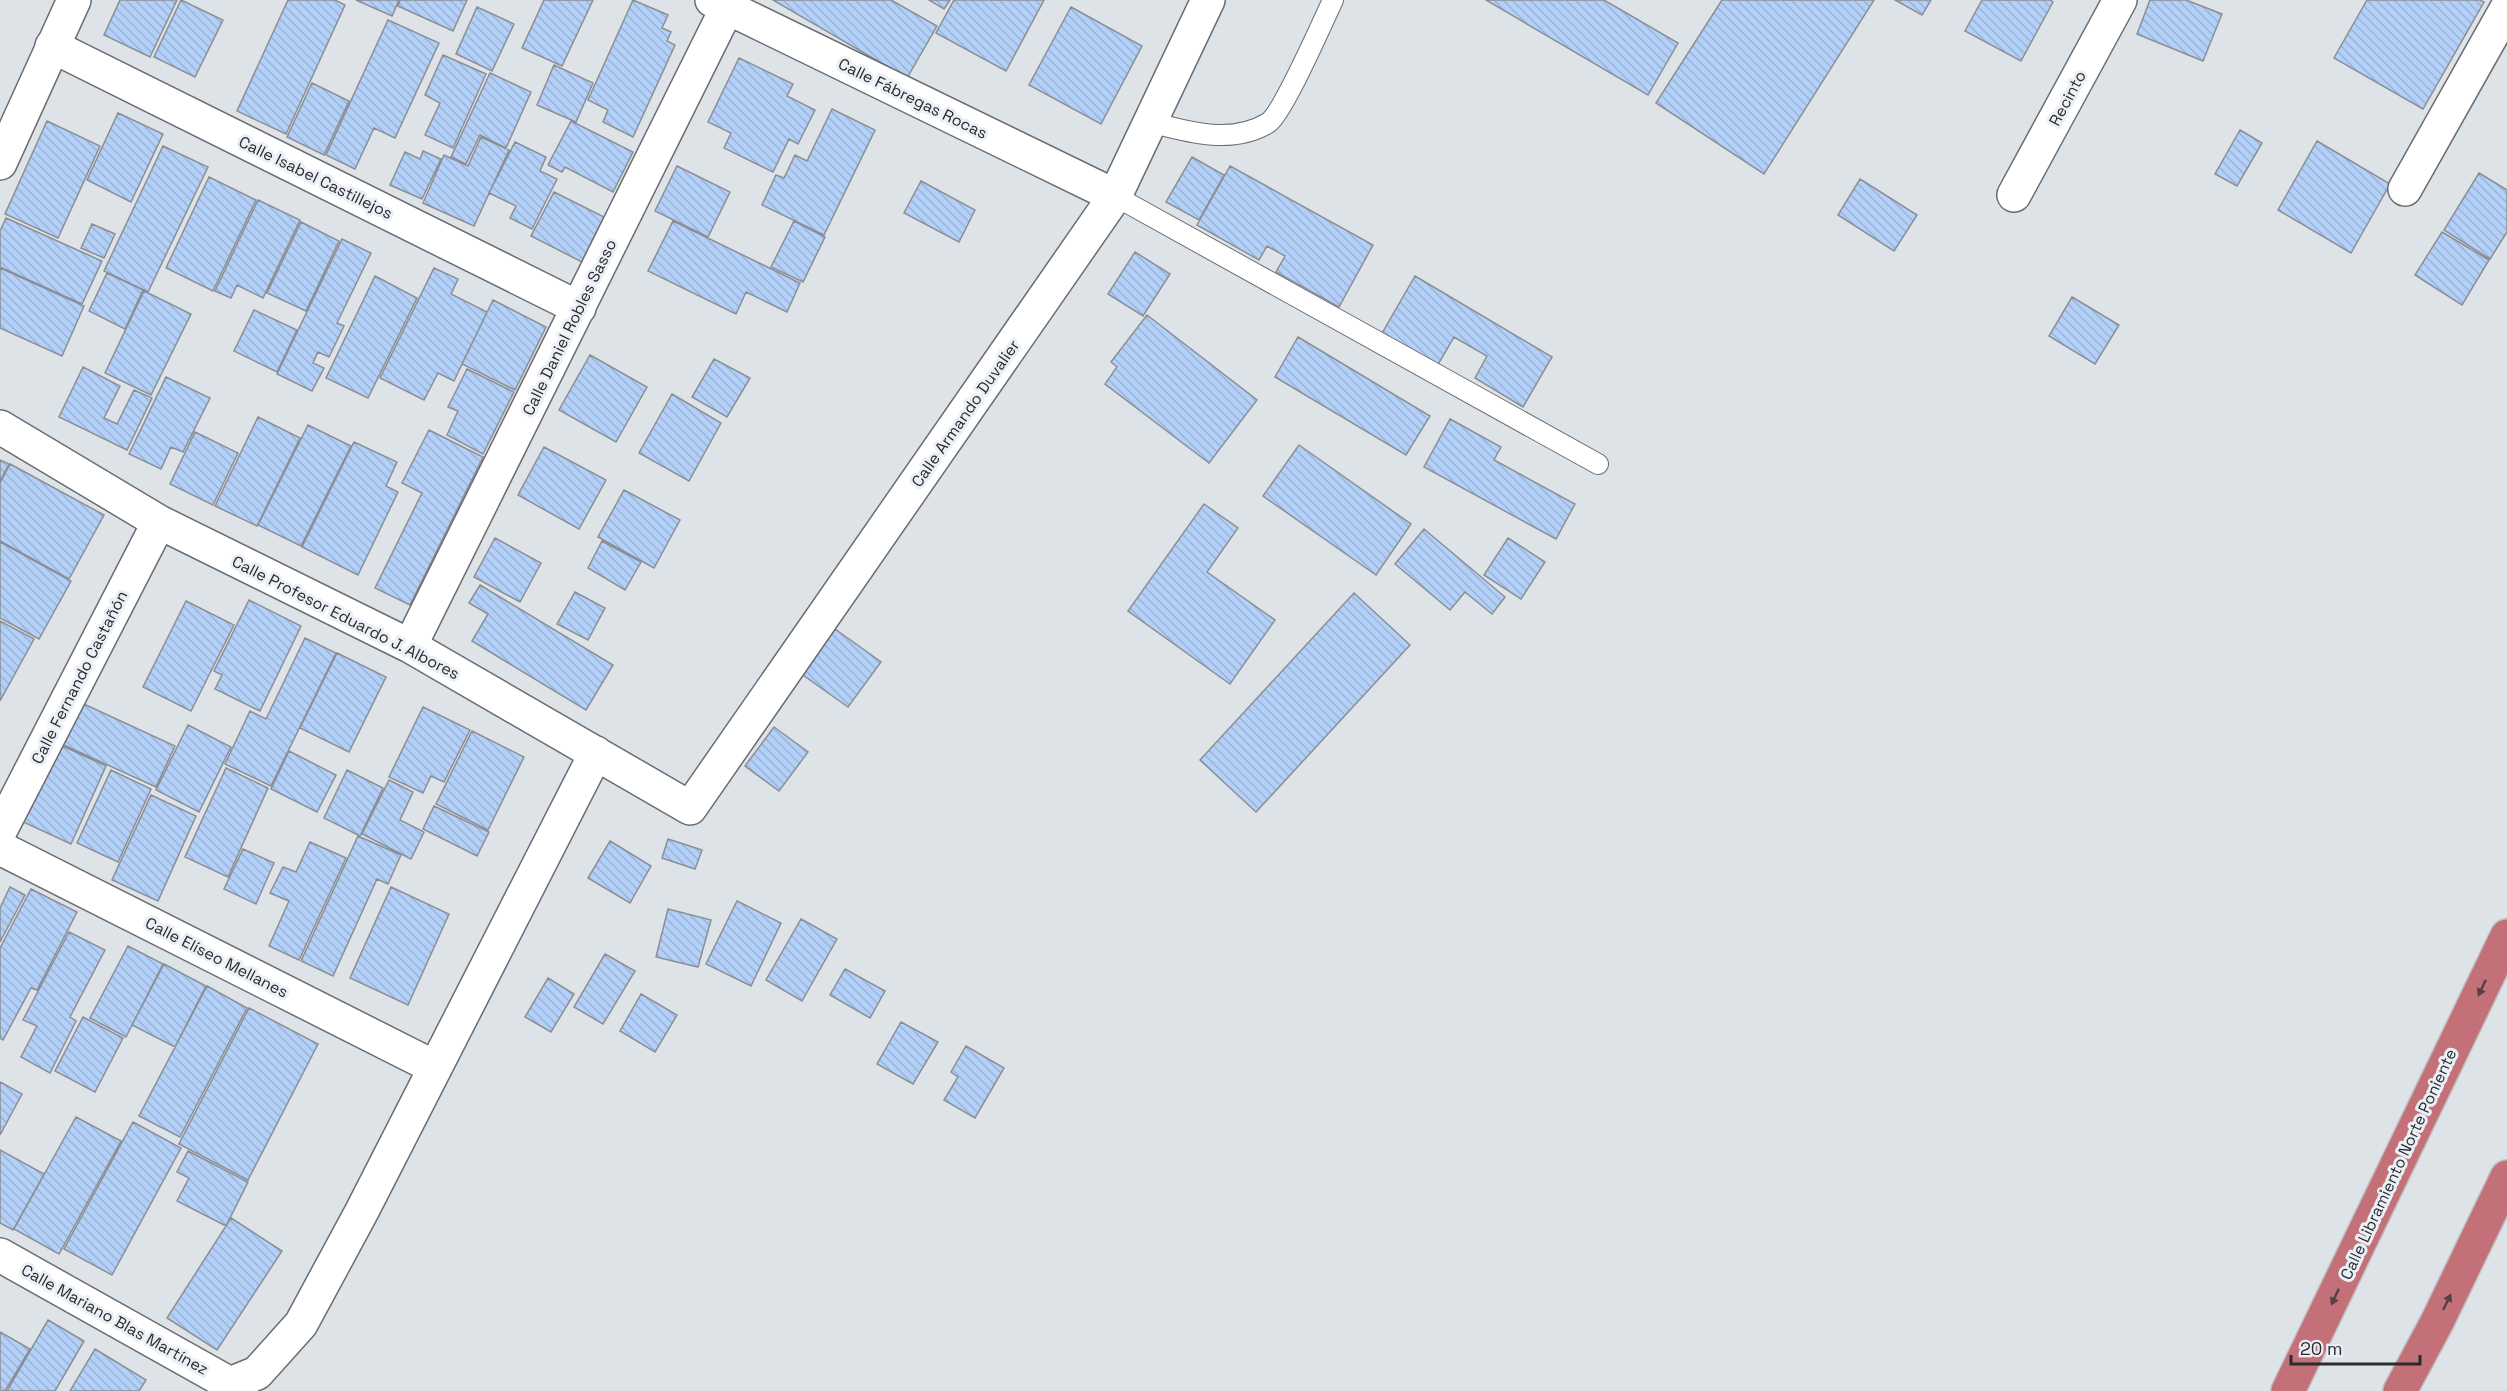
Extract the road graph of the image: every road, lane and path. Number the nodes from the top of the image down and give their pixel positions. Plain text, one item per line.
1 (74, 0) edge
2 (1208, 0) edge
3 (1333, 0) edge
4 (2120, 0) edge
5 (724, 3) edge
6 (2507, 8) edge
7 (52, 46) junction
8 (1150, 122) junction
9 (0, 163) edge
10 (2405, 189) dead end
11 (2014, 195) dead end
12 (1115, 196) junction
13 (579, 308) junction
14 (0, 428) edge
15 (1598, 464) dead end
16 (159, 522) junction
17 (410, 646) junction
18 (596, 753) junction
19 (690, 808) joint
20 (0, 831) edge
21 (0, 848) edge
22 (2507, 936) edge
23 (434, 1067) junction
24 (2507, 1177) edge
25 (0, 1255) edge
26 (2288, 1391) edge
27 (2400, 1391) edge

1 - 7 street
2 - 8 street, Calle Armando Duvalier
3 - 8 lane
4 - 11 street, Recinto
5 - 12 street, Calle Fábregas Rocas
5 - 13 street, Calle Daniel Robles Sasso
6 - 10 street
7 - 9 street
7 - 13 street, Calle Isabel Castillejos
8 - 12 street, Calle Armando Duvalier
12 - 15 lane
12 - 19 street, Calle Armando Duvalier
13 - 17 street, Calle Daniel Robles Sasso
14 - 16 street, Calle Profesor Eduardo J. Albores
16 - 17 street, Calle Profesor Eduardo J. Albores
16 - 20 street, Calle Fernando Castañón
17 - 18 street, Calle Profesor Eduardo J. Albores
18 - 19 street, Calle Profesor Eduardo J. Albores
18 - 23 street
21 - 23 street, Calle Elíseo Mellanes
22 -> 26 highway, Calle Libramiento Norte Poniente
23 - 25 street, Calle Mariano Blas Martínez
27 -> 24 highway

